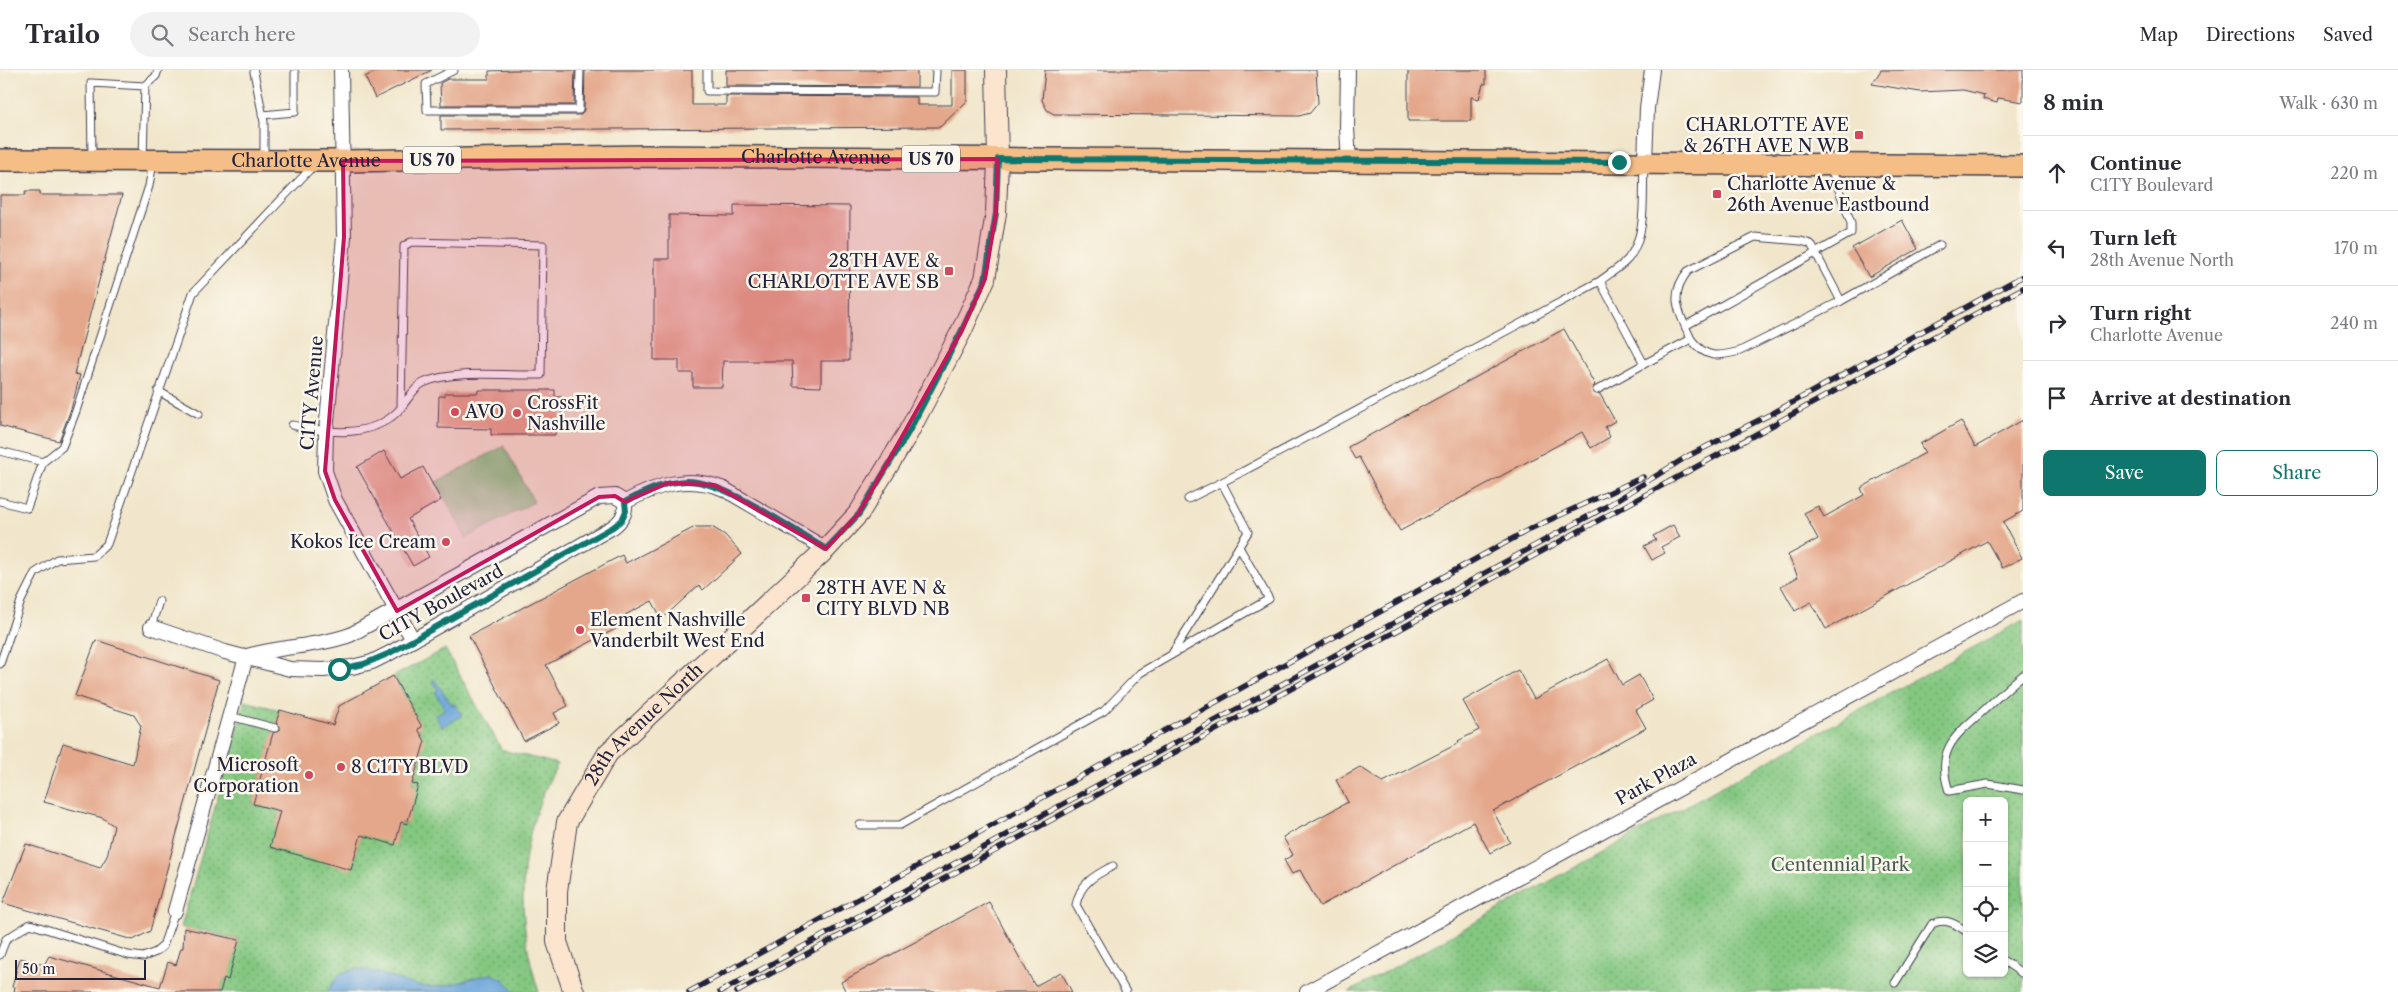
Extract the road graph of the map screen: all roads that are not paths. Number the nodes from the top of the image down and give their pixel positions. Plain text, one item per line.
1 (158, 70) edge
2 (341, 70) edge
3 (454, 70) edge
4 (580, 70) edge
5 (706, 70) edge
6 (936, 70) edge
7 (996, 70) edge
8 (1348, 70) edge
9 (1652, 70) edge
10 (254, 72) dead end
11 (295, 73) dead end
12 (145, 86) junction
13 (262, 115) junction
14 (92, 159) junction
15 (148, 159) junction
16 (998, 159) junction
17 (0, 160) edge
18 (264, 160) junction
19 (320, 160) junction
20 (343, 161) junction
21 (1349, 162) junction
22 (1645, 162) junction
23 (1829, 164) junction
24 (2023, 166) edge
25 (1940, 245) dead end
26 (1816, 254) junction
27 (1600, 281) junction
28 (1841, 301) junction
29 (1685, 326) junction
30 (1691, 339) junction
31 (1644, 364) junction
32 (1597, 390) dead end
33 (158, 391) junction
34 (400, 408) junction
35 (199, 414) dead end
36 (292, 425) dead end
37 (326, 432) junction
38 (0, 451) edge
39 (43, 462) junction
40 (1222, 483) junction
41 (1188, 499) dead end
42 (0, 501) edge
43 (625, 502) junction
44 (1239, 547) junction
45 (826, 549) junction
46 (159, 601) dead end
47 (2023, 601) edge
48 (397, 610) junction
49 (151, 627) joint
50 (413, 640) junction
51 (1172, 654) junction
52 (246, 656) junction
53 (0, 664) edge
54 (2023, 675) edge
55 (230, 716) junction
56 (275, 728) dead end
57 (2023, 790) edge
58 (860, 825) dead end
59 (1113, 866) dead end
60 (175, 911) joint
61 (1963, 930) edge
62 (0, 956) edge
63 (2008, 965) edge
64 (2023, 974) edge
65 (1895, 983) dead end
66 (574, 991) edge
67 (1126, 992) edge
68 (1307, 992) edge

1 - 12 lane
2 - 20 street, C1TY Avenue
3 - 4 lane
5 - 6 lane
7 - 16 main road, 28th Avenue North
8 - 21 street
9 - 22 street
10 - 13 lane
11 - 13 lane
12 - 14 lane
12 - 15 lane
13 - 18 lane
14 - 15 main road, Charlotte Avenue / US 70
14 - 17 main road, Charlotte Avenue / US 70
15 - 18 main road, Charlotte Avenue / US 70
15 - 39 lane
16 - 20 main road, Charlotte Avenue / US 70
16 - 21 main road, Charlotte Avenue / US 70
16 - 45 main road, 28th Avenue North
18 - 19 main road, Charlotte Avenue / US 70
19 - 20 main road, Charlotte Avenue / US 70
19 - 33 lane
20 - 37 street, C1TY Avenue
21 - 22 main road, Charlotte Avenue / US 70
22 - 23 main road, Charlotte Avenue / US 70
22 - 27 lane
23 - 24 main road, Charlotte Avenue / US 70
23 - 26 lane
25 - 28 lane
26 - 28 lane
26 - 29 lane
26 - 29 lane
27 - 31 lane
27 - 40 lane
28 - 30 lane
29 - 30 lane
30 - 31 lane
31 - 32 lane
33 - 35 lane
33 - 53 lane
34 - 34 lane
34 - 37 lane
36 - 37 lane
37 - 48 street, C1TY Avenue
38 - 39 lane
39 - 42 lane
40 - 41 lane
40 - 44 lane
43 - 45 street
43 - 48 street, C1TY Boulevard
43 - 50 street, C1TY Boulevard
44 - 51 lane
44 - 51 lane
45 - 66 main road, 28th Avenue North
46 - 49 lane
47 - 68 street, Park Plaza
48 - 50 street, C1TY Avenue
48 - 52 street, C1TY Boulevard
49 - 52 street, C1TY Boulevard
50 - 52 street, C1TY Boulevard
51 - 58 lane
52 - 55 street
54 - 57 lane
55 - 56 lane
55 - 60 street
59 - 67 lane
60 - 62 lane
61 - 65 lane
63 - 64 lane

